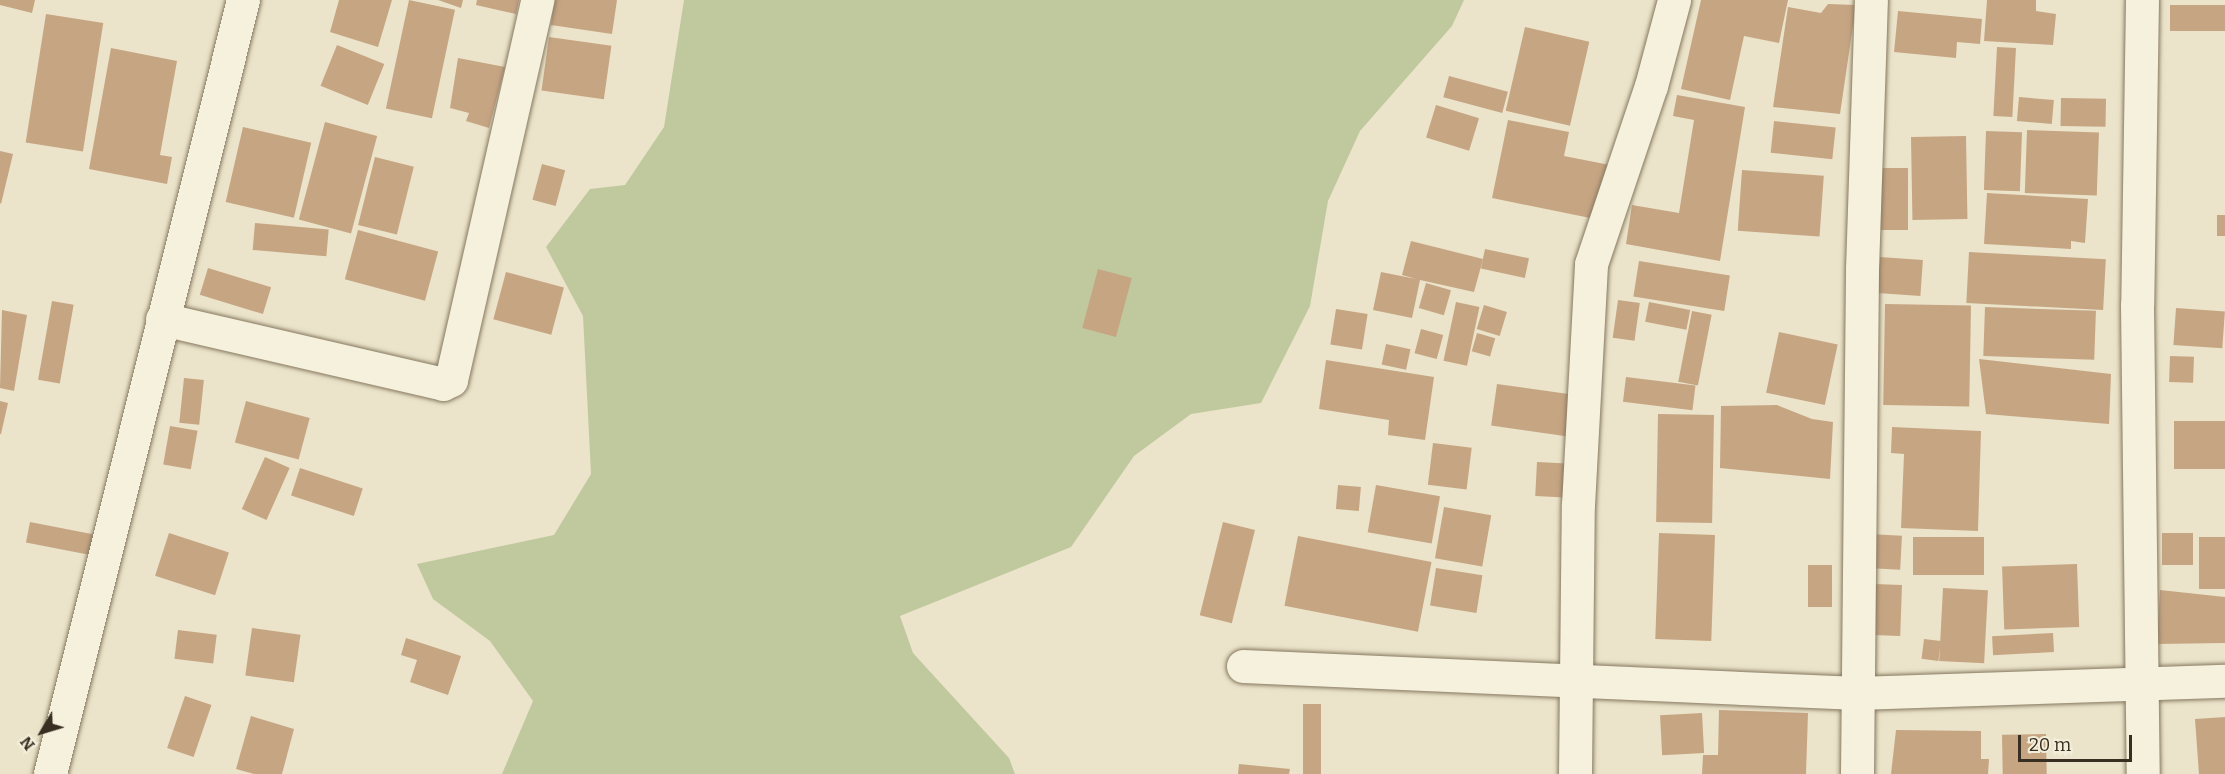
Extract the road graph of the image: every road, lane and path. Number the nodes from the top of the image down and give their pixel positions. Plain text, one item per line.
1 (243, 0) edge
2 (537, 0) edge
3 (1674, 0) edge
4 (1871, 0) edge
5 (2142, 0) edge
6 (162, 319) junction
7 (1243, 666) dead end
8 (2225, 681) edge
9 (1574, 682) junction
10 (2142, 683) junction
11 (1857, 693) junction
12 (50, 774) edge
13 (1575, 774) edge
14 (1857, 774) edge
15 (2143, 774) edge

1 - 6 street
2 - 6 street
3 - 9 street
4 - 11 street
5 - 10 street
6 - 12 street
7 - 9 street
8 - 10 street
9 - 11 street
9 - 13 street
10 - 11 street
10 - 15 street
11 - 14 street

